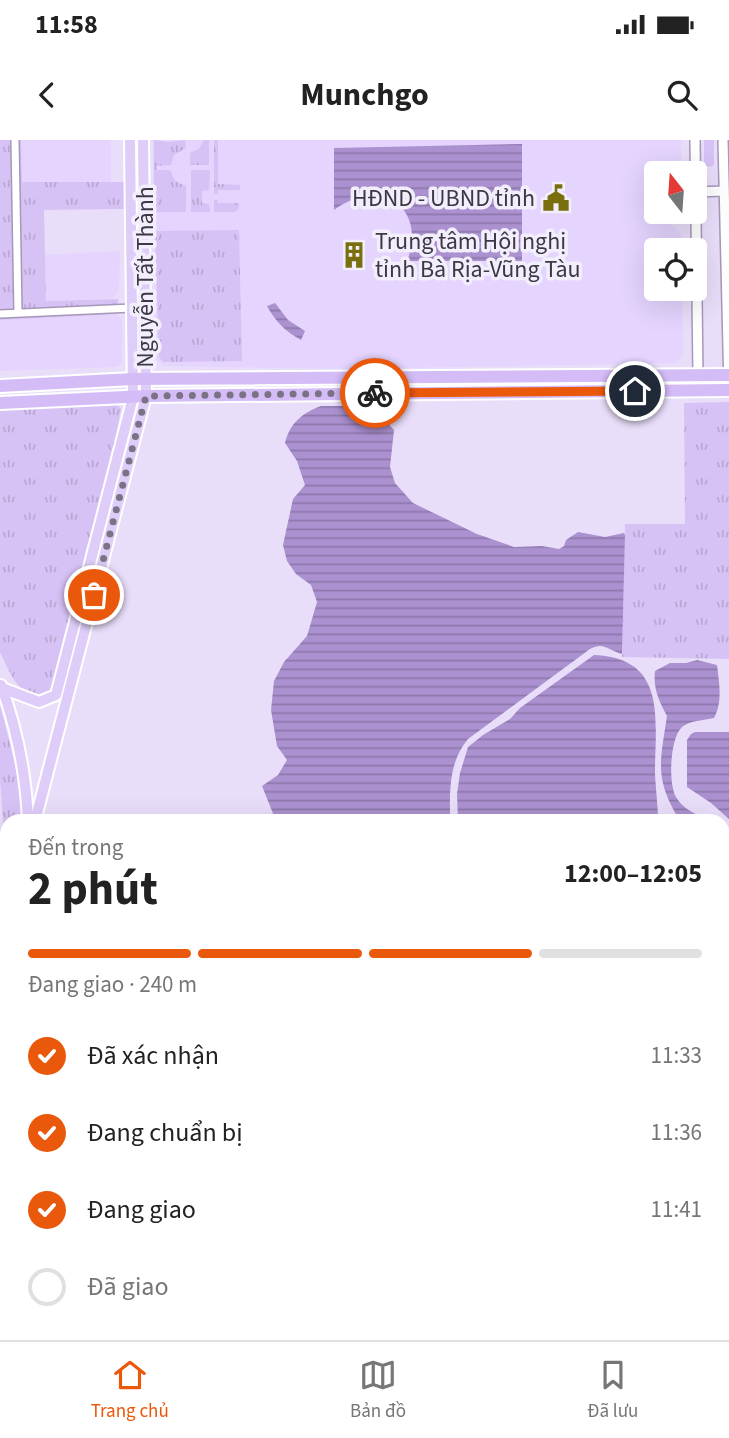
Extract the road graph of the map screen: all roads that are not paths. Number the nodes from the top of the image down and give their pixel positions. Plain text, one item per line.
1 (15, 140) edge
2 (130, 140) edge
3 (144, 140) edge
4 (695, 140) edge
5 (723, 140) edge
6 (695, 161) edge
7 (724, 191) junction
8 (707, 192) edge
9 (131, 222) junction
10 (145, 222) junction
11 (696, 224) edge
12 (132, 308) junction
13 (18, 313) junction
14 (0, 314) edge
15 (698, 375) junction
16 (729, 375) edge
17 (336, 377) junction
18 (139, 379) junction
19 (0, 386) edge
20 (729, 390) edge
21 (698, 391) junction
22 (337, 393) junction
23 (139, 396) junction
24 (0, 403) edge
25 (1, 685) edge
26 (62, 696) junction
27 (26, 814) edge
28 (37, 814) edge

1 - 13 street
2 - 9 main road, Nguyễn Tất Thành
3 - 10 main road, Nguyễn Tất Thành
4 - 6 street
5 - 7 street
7 - 8 street
7 - 16 street
9 - 10 main road
9 - 12 main road, Nguyễn Tất Thành
10 - 18 main road, Nguyễn Tất Thành
11 - 15 street
12 - 13 street
12 - 18 main road, Nguyễn Tất Thành
13 - 14 street
15 - 16 highway
15 - 17 highway
15 - 21 street
16 - 20 street
17 - 18 highway
17 - 22 highway
18 - 19 highway
18 - 23 main road, Nguyễn Tất Thành
20 - 21 highway
21 - 22 highway
22 - 23 highway
23 - 24 highway
23 - 26 main road, Nguyễn Tất Thành
25 - 26 main road
25 - 27 main road
26 - 28 main road, Nguyễn Tất Thành

